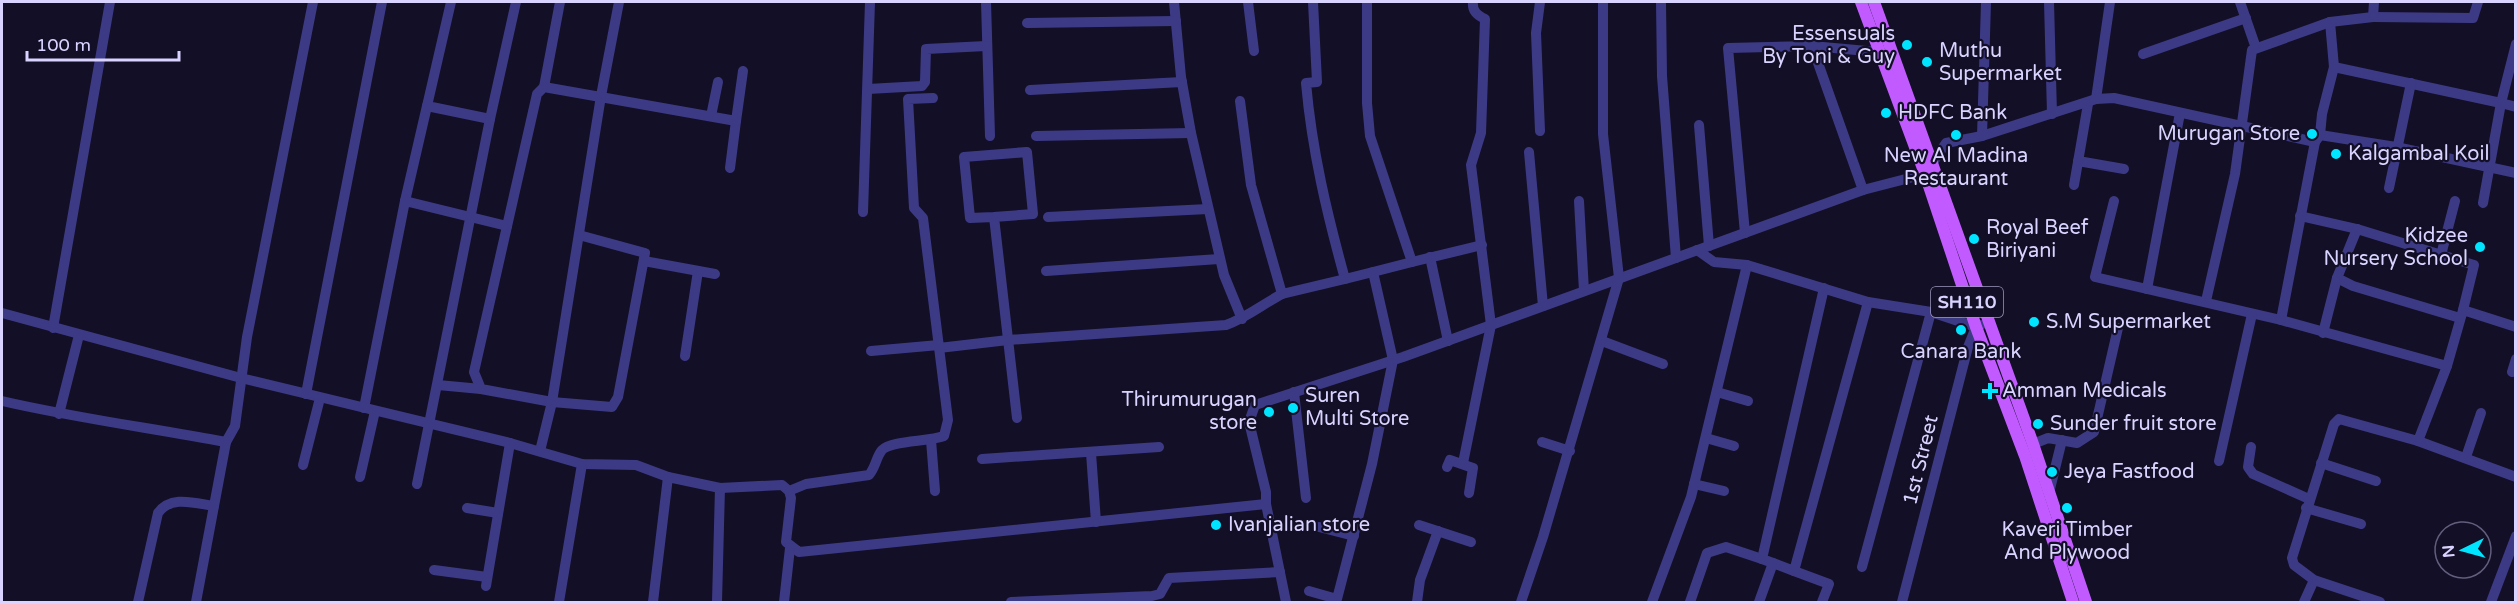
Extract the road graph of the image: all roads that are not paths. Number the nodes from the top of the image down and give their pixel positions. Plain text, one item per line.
1 (110, 2) edge
2 (313, 2) edge
3 (382, 2) edge
4 (450, 2) edge
5 (516, 2) edge
6 (560, 2) edge
7 (619, 2) edge
8 (870, 2) edge
9 (986, 2) edge
10 (1174, 2) edge
11 (1248, 2) edge
12 (1313, 2) edge
13 (1367, 2) edge
14 (1473, 2) edge
15 (1540, 2) edge
16 (1603, 2) edge
17 (1661, 2) edge
18 (1854, 2) edge
19 (1861, 2) edge
20 (1874, 2) edge
21 (1986, 2) edge
22 (2049, 2) edge
23 (2110, 2) edge
24 (2240, 2) edge
25 (2374, 2) edge
26 (2478, 2) edge
27 (2373, 17) junction
28 (2246, 18) junction
29 (1176, 21) junction
30 (2330, 22) junction
31 (1027, 23) dead end
32 (2516, 44) edge
33 (986, 46) junction
34 (1812, 46) junction
35 (2256, 48) junction
36 (1254, 51) dead end
37 (1878, 52) junction
38 (2143, 54) dead end
39 (2334, 67) junction
40 (743, 71) dead end
41 (718, 82) dead end
42 (1182, 82) junction
43 (2411, 83) junction
44 (544, 87) junction
45 (868, 88) junction
46 (1030, 90) dead end
47 (601, 96) junction
48 (933, 98) dead end
49 (1240, 101) dead end
50 (2092, 101) junction
51 (2501, 103) junction
52 (427, 106) junction
53 (2516, 107) edge
54 (2180, 113) junction
55 (2052, 114) junction
56 (711, 116) junction
57 (490, 119) junction
58 (736, 121) junction
59 (1699, 125) dead end
60 (2241, 126) junction
61 (1540, 132) dead end
62 (1191, 133) junction
63 (990, 136) dead end
64 (1036, 136) dead end
65 (1982, 136) junction
66 (2318, 138) junction
67 (2396, 147) junction
68 (1529, 152) dead end
69 (2078, 160) junction
70 (2489, 167) junction
71 (730, 168) dead end
72 (2124, 168) dead end
73 (1929, 169) junction
74 (2516, 173) edge
75 (2074, 185) dead end
76 (2389, 188) dead end
77 (1863, 190) junction
78 (405, 201) junction
79 (1579, 201) dead end
80 (2114, 201) dead end
81 (2455, 201) dead end
82 (2483, 202) dead end
83 (1208, 209) junction
84 (863, 212) dead end
85 (2300, 216) junction
86 (994, 217) junction
87 (1048, 217) dead end
88 (471, 218) junction
89 (507, 226) junction
90 (2357, 229) junction
91 (1745, 233) junction
92 (579, 234) junction
93 (1482, 245) junction
94 (1709, 246) junction
95 (1698, 250) junction
96 (2441, 255) junction
97 (1430, 257) junction
98 (1676, 258) junction
99 (1219, 259) junction
100 (644, 261) junction
101 (1412, 262) junction
102 (1747, 265) junction
103 (698, 271) junction
104 (1046, 271) dead end
105 (1373, 272) junction
106 (715, 274) dead end
107 (1619, 278) junction
108 (2337, 278) junction
109 (1345, 279) junction
110 (1824, 288) junction
111 (2147, 289) junction
112 (1584, 291) junction
113 (1282, 294) junction
114 (2206, 301) junction
115 (1868, 302) junction
116 (1543, 306) junction
117 (1931, 312) junction
118 (2, 313) edge
119 (2252, 314) junction
120 (2462, 314) junction
121 (1242, 319) junction
122 (2281, 320) junction
123 (1990, 322) junction
124 (1491, 325) junction
125 (1976, 327) junction
126 (2516, 327) edge
127 (53, 328) junction
128 (2118, 328) dead end
129 (2323, 333) junction
130 (79, 335) junction
131 (1008, 340) junction
132 (1448, 340) junction
133 (1602, 341) junction
134 (939, 346) junction
135 (871, 351) dead end
136 (685, 356) dead end
137 (2516, 359) edge
138 (1393, 360) junction
139 (1663, 364) dead end
140 (2447, 366) junction
141 (2512, 372) dead end
142 (241, 378) junction
143 (438, 385) junction
144 (480, 389) junction
145 (1294, 392) junction
146 (1717, 392) junction
147 (306, 394) junction
148 (320, 398) junction
149 (1748, 400) dead end
150 (2, 401) edge
151 (552, 402) junction
152 (364, 408) junction
153 (375, 411) junction
154 (2481, 412) dead end
155 (59, 414) junction
156 (1017, 418) dead end
157 (431, 424) junction
158 (1706, 438) junction
159 (931, 440) junction
160 (2062, 440) junction
161 (2418, 441) junction
162 (226, 442) junction
163 (1542, 442) dead end
164 (510, 443) junction
165 (2033, 444) junction
166 (1734, 446) dead end
167 (1159, 447) dead end
168 (2251, 447) dead end
169 (540, 451) junction
170 (1570, 451) junction
171 (1091, 453) junction
172 (2466, 457) junction
173 (982, 459) dead end
174 (2219, 461) dead end
175 (1463, 463) junction
176 (582, 464) junction
177 (2321, 464) junction
178 (303, 465) dead end
179 (1447, 467) dead end
180 (360, 477) dead end
181 (668, 477) junction
182 (2516, 477) edge
183 (2376, 481) dead end
184 (417, 484) dead end
185 (1694, 484) junction
186 (720, 488) junction
187 (789, 491) junction
188 (935, 491) dead end
189 (1724, 491) dead end
190 (1469, 493) dead end
191 (2049, 493) junction
192 (1306, 498) dead end
193 (1266, 504) junction
194 (2308, 504) junction
195 (214, 506) junction
196 (466, 508) dead end
197 (498, 513) junction
198 (1096, 522) junction
199 (2361, 524) dead end
200 (1419, 525) dead end
201 (1318, 527) dead end
202 (1438, 531) junction
203 (1354, 536) junction
204 (2516, 536) edge
205 (1471, 542) dead end
206 (790, 548) junction
207 (1762, 559) junction
208 (1773, 563) junction
209 (1862, 567) dead end
210 (434, 570) dead end
211 (1794, 571) junction
212 (1280, 572) junction
213 (2313, 580) junction
214 (1309, 591) dead end
215 (1341, 601) edge
216 (138, 603) edge
217 (196, 603) edge
218 (559, 603) edge
219 (653, 603) edge
220 (717, 603) edge
221 (784, 603) edge
222 (1011, 603) edge
223 (1286, 603) edge
224 (1417, 603) edge
225 (1521, 603) edge
226 (1652, 603) edge
227 (1690, 603) edge
228 (1759, 603) edge
229 (1822, 603) edge
230 (1902, 603) edge
231 (2073, 603) edge
232 (2086, 603) edge
233 (2304, 603) edge
234 (2380, 603) edge
235 (2491, 603) edge

1 - 127 street
2 - 142 street
3 - 147 street
4 - 52 street
5 - 57 street
6 - 44 street
7 - 47 street
8 - 45 street
9 - 33 street
10 - 29 street
11 - 36 street
12 - 109 street
13 - 101 street
14 - 93 street
15 - 61 street
16 - 107 street
17 - 98 street
18 - 19 street
19 - 37 main road, SH110
20 - 73 main road, SH110
21 - 65 street
22 - 55 street
23 - 50 street
24 - 28 street
25 - 27 street
26 - 27 street
27 - 30 street
28 - 35 street
28 - 38 street
29 - 31 street
29 - 42 street
30 - 35 street
30 - 39 street
32 - 51 street
33 - 45 street
33 - 63 street
34 - 37 street
34 - 77 street
34 - 91 street
35 - 60 street
37 - 73 main road, SH110
39 - 43 street
39 - 66 street
40 - 58 street
41 - 56 street
42 - 46 street
42 - 62 street
43 - 51 street
43 - 67 street
44 - 47 street
44 - 89 street
45 - 84 street
47 - 56 street
47 - 92 street
48 - 134 street
49 - 113 street
50 - 54 street
50 - 55 street
50 - 69 street
51 - 53 street
51 - 70 street
52 - 57 street
52 - 78 street
54 - 60 street
54 - 111 street
55 - 65 street
56 - 58 street
57 - 88 street
58 - 71 street
59 - 94 street
60 - 66 street
60 - 114 street
62 - 64 street
62 - 83 street
65 - 73 street
66 - 67 street
66 - 85 street
67 - 70 street
67 - 76 street
68 - 116 street
69 - 72 street
69 - 75 street
70 - 74 street
70 - 82 street
73 - 77 street
73 - 123 main road, SH110
73 - 125 main road, SH110
77 - 91 street
78 - 88 street
78 - 152 street
79 - 112 street
80 - 111 street
81 - 96 street
83 - 87 street
83 - 99 street
85 - 90 street
85 - 122 street
86 - 86 street
86 - 131 street
88 - 89 street
88 - 143 street
89 - 144 street
90 - 96 street
90 - 108 street
91 - 94 street
92 - 100 street
92 - 151 street
93 - 97 street
93 - 124 street
94 - 95 street
95 - 98 street
95 - 102 street
96 - 120 street
97 - 101 street
97 - 132 street
98 - 107 street
99 - 104 street
99 - 121 street
100 - 103 street
100 - 151 street
101 - 105 street
102 - 110 street
102 - 146 street
103 - 106 street
103 - 136 street
105 - 109 street
105 - 138 street
107 - 112 street
107 - 133 street
108 - 120 street
108 - 129 street
109 - 113 street
110 - 115 street
110 - 207 street
111 - 114 street
112 - 116 street
113 - 121 street
114 - 119 street
115 - 117 street
115 - 211 street
116 - 124 street
117 - 125 street
117 - 209 street
118 - 127 street
119 - 122 street
119 - 174 street
120 - 126 street
120 - 140 street
121 - 131 street
122 - 129 street
123 - 125 street
123 - 165 main road, SH110
124 - 132 street
124 - 175 street
125 - 230 street, 1st Street
125 - 231 main road, SH110
127 - 130 street
128 - 160 street
129 - 140 street
130 - 142 street
130 - 155 street
131 - 134 street
131 - 156 street
132 - 138 street
133 - 139 street
133 - 170 street
134 - 135 street
134 - 159 street
137 - 141 street
138 - 145 street
138 - 203 street
140 - 161 street
142 - 147 street
142 - 162 street
143 - 144 street
143 - 157 street
144 - 151 street
145 - 192 street
145 - 193 street
146 - 149 street
146 - 158 street
147 - 148 street
148 - 152 street
148 - 178 street
150 - 155 street
151 - 169 street
152 - 153 street
153 - 157 street
153 - 180 street
154 - 172 street
155 - 162 street
157 - 164 street
157 - 184 street
158 - 166 street
158 - 185 street
159 - 187 street
159 - 188 street
160 - 165 street
160 - 191 street
161 - 172 street
161 - 177 street
162 - 195 street
163 - 170 street
164 - 169 street
164 - 197 street
165 - 191 main road, SH110
167 - 171 street
168 - 194 street
169 - 176 street
170 - 225 street
171 - 173 street
171 - 198 street
172 - 182 street
175 - 179 street
175 - 190 street
176 - 181 street
176 - 218 street
177 - 183 street
177 - 194 street
181 - 186 street
181 - 219 street
185 - 189 street
185 - 226 street
186 - 187 street
186 - 220 street
187 - 206 street
191 - 232 main road, SH110
193 - 198 street
193 - 212 street
194 - 199 street
194 - 213 street
195 - 216 street
195 - 217 street
196 - 197 street
197 - 210 street
198 - 206 street
200 - 202 street
201 - 203 street
202 - 205 street
202 - 224 street
203 - 215 street
204 - 235 street
206 - 221 street
207 - 208 street
207 - 227 street
208 - 211 street
208 - 228 street
211 - 229 street
212 - 222 street
212 - 223 street
213 - 233 street
213 - 234 street
214 - 215 street

